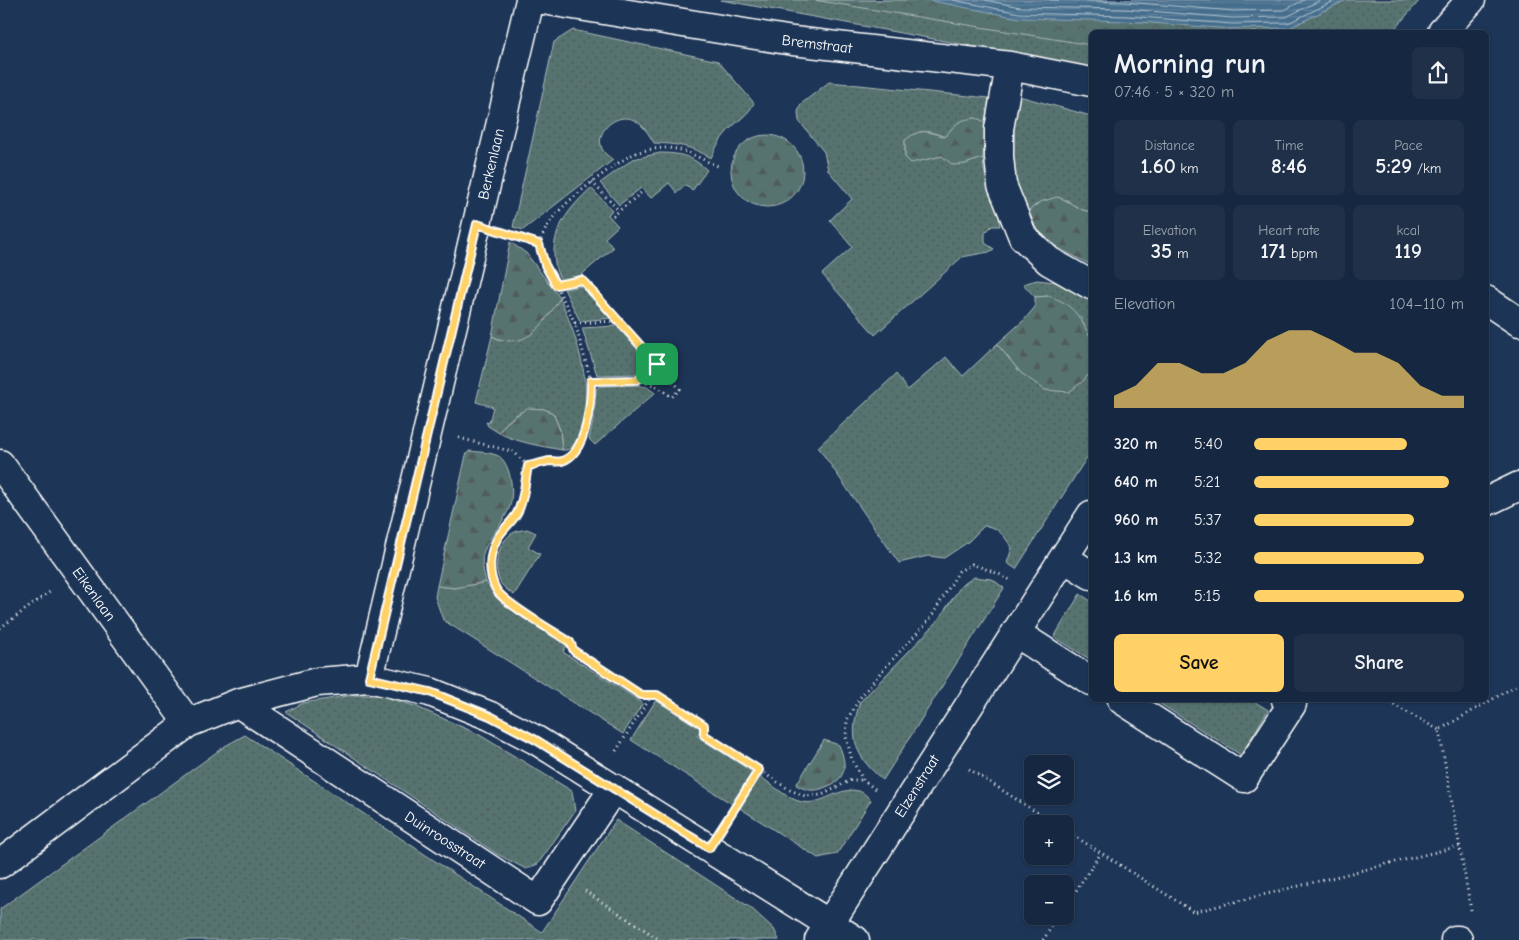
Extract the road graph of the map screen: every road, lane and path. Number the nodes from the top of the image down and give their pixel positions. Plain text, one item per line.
1 (530, 0) edge
2 (543, 0) edge
3 (1471, 0) edge
4 (1444, 30) edge
5 (1010, 66) junction
6 (1089, 82) edge
7 (631, 149) dead end
8 (634, 154) junction
9 (720, 167) dead end
10 (592, 182) junction
11 (642, 192) dead end
12 (619, 212) junction
13 (613, 216) dead end
14 (477, 224) junction
15 (539, 244) junction
16 (1089, 284) edge
17 (556, 285) junction
18 (1489, 302) edge
19 (619, 321) junction
20 (1519, 322) edge
21 (575, 323) junction
22 (657, 364) junction
23 (637, 380) junction
24 (591, 381) junction
25 (428, 430) junction
26 (0, 464) edge
27 (528, 466) junction
28 (1519, 486) edge
29 (1489, 501) edge
30 (1089, 517) edge
31 (1064, 558) junction
32 (78, 571) junction
33 (1089, 574) edge
34 (1038, 598) junction
35 (0, 628) edge
36 (1016, 632) junction
37 (369, 678) junction
38 (1089, 680) edge
39 (1519, 684) edge
40 (652, 695) junction
41 (1489, 701) edge
42 (1125, 702) edge
43 (1289, 702) edge
44 (1389, 702) edge
45 (1488, 702) edge
46 (238, 703) junction
47 (188, 723) junction
48 (1439, 730) junction
49 (940, 751) junction
50 (759, 770) junction
51 (863, 780) junction
52 (606, 784) junction
53 (905, 806) junction
54 (1041, 815) edge
55 (1074, 836) edge
56 (1460, 846) junction
57 (709, 848) junction
58 (1101, 853) junction
59 (0, 864) edge
60 (557, 873) junction
61 (1074, 894) edge
62 (1471, 912) dead end
63 (1053, 925) edge
64 (825, 932) edge
65 (660, 940) edge
66 (855, 940) edge
67 (1043, 940) edge

1 - 14 street, Berkenlaan
2 - 5 street, Bremstraat
3 - 4 street
5 - 6 street, Bremstraat
5 - 16 street
7 - 8 path
8 - 9 path
8 - 10 path
10 - 12 path
10 - 15 path
11 - 12 path
12 - 13 path
14 - 15 path
14 - 25 street, Berkenlaan
15 - 17 path
17 - 19 path
17 - 21 path
18 - 20 street
19 - 21 path
19 - 22 path
21 - 24 path
22 - 23 path
22 - 23 path
23 - 24 path
24 - 27 path
25 - 27 path
25 - 37 street, Berkenlaan
26 - 32 street, Eikenlaan
27 - 40 path
28 - 29 street
30 - 31 street, Elzenstraat
31 - 33 street
31 - 34 street, Elzenstraat
32 - 35 path
32 - 47 street, Eikenlaan
34 - 36 street, Elzenstraat
34 - 51 path
36 - 38 street
36 - 49 street, Elzenstraat
37 - 46 street
37 - 52 street
39 - 41 path
40 - 50 path
40 - 52 path
42 - 43 street
44 - 48 path
45 - 48 path
46 - 47 street
46 - 60 street, Duinroosstraat
47 - 59 street
48 - 56 path
49 - 53 street, Elzenstraat
49 - 54 path
50 - 51 path
50 - 57 path
51 - 53 path
52 - 57 street
52 - 60 street, Duinroosstraat
53 - 64 street, Elzenstraat
55 - 58 path
56 - 58 path
56 - 62 path
57 - 64 street
58 - 61 path
60 - 65 path
63 - 67 path
64 - 66 street

